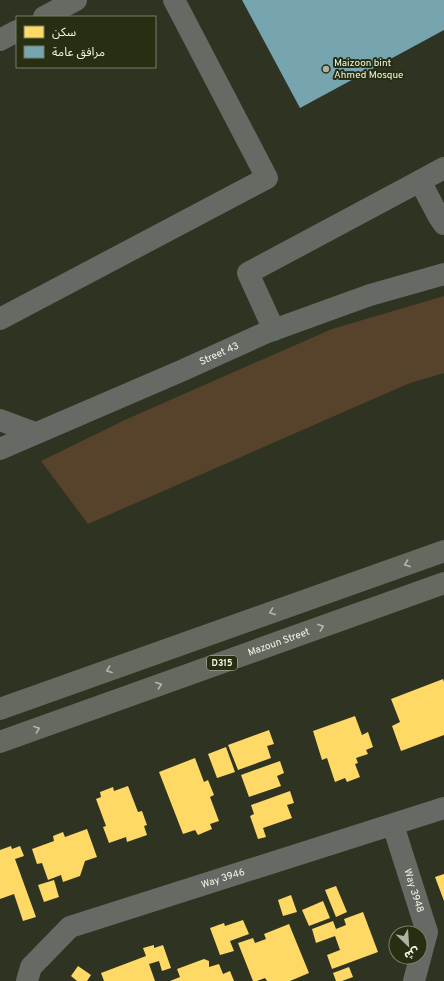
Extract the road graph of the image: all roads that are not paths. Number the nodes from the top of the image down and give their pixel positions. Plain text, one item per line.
1 (76, 0) edge
2 (174, 0) edge
3 (46, 16) edge
4 (16, 32) edge
5 (0, 40) edge
6 (444, 168) edge
7 (420, 181) junction
8 (444, 224) edge
9 (444, 274) edge
10 (0, 319) edge
11 (274, 330) junction
12 (0, 420) edge
13 (36, 433) junction
14 (0, 449) edge
15 (444, 551) edge
16 (444, 583) edge
17 (67, 685) junction
18 (0, 699) edge
19 (0, 709) edge
20 (0, 742) edge
21 (444, 808) edge
22 (392, 825) junction
23 (28, 981) edge
24 (414, 981) edge

1 - 3 street
2 - 10 street
4 - 5 street
6 - 7 street
7 - 8 street
7 - 11 street
9 - 11 street, Street 43
11 - 13 street, Street 43
12 - 13 street
13 - 14 street, Street 43
15 -> 17 main road
20 -> 16 main road, Mazoun Street / D315
17 - 18 main road
17 - 19 main road
21 - 22 street, Way 3946
22 - 23 street, Way 3946
22 - 24 street, Way 3948

